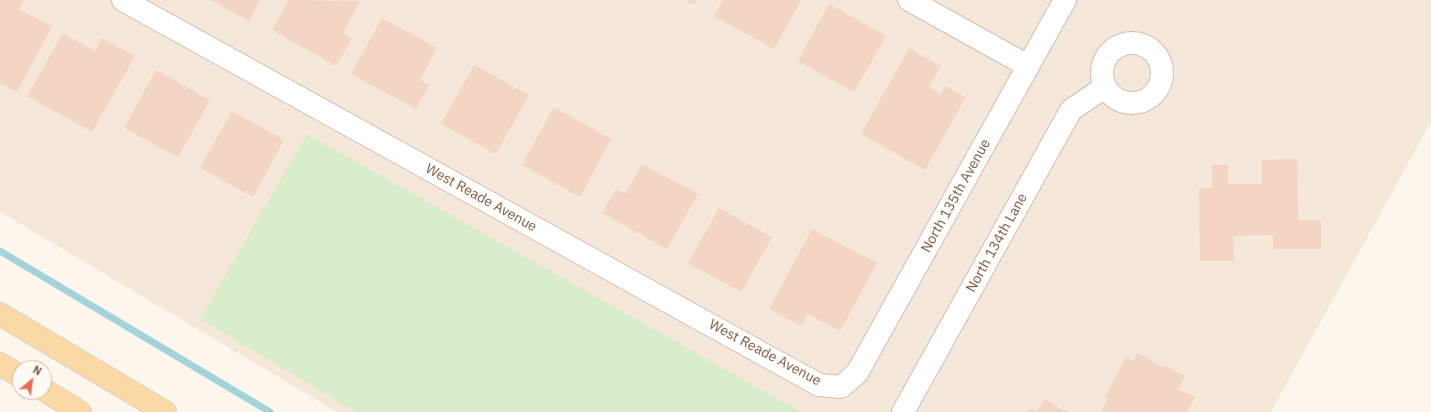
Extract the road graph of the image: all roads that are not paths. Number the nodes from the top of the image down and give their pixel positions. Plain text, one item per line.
1 (123, 0) edge
2 (909, 0) edge
3 (1065, 0) edge
4 (1028, 66) junction
5 (1105, 87) dead end
6 (0, 314) edge
7 (0, 364) edge
8 (12, 371) edge
9 (841, 387) joint
10 (52, 395) edge
11 (80, 412) edge
12 (165, 412) edge
13 (903, 412) edge

1 - 9 street, West Reade Avenue
2 - 4 street
3 - 4 street, North 135th Avenue
4 - 9 street, North 135th Avenue
5 - 13 street, North 134th Lane
6 - 12 main road
7 - 8 main road
10 - 11 main road

